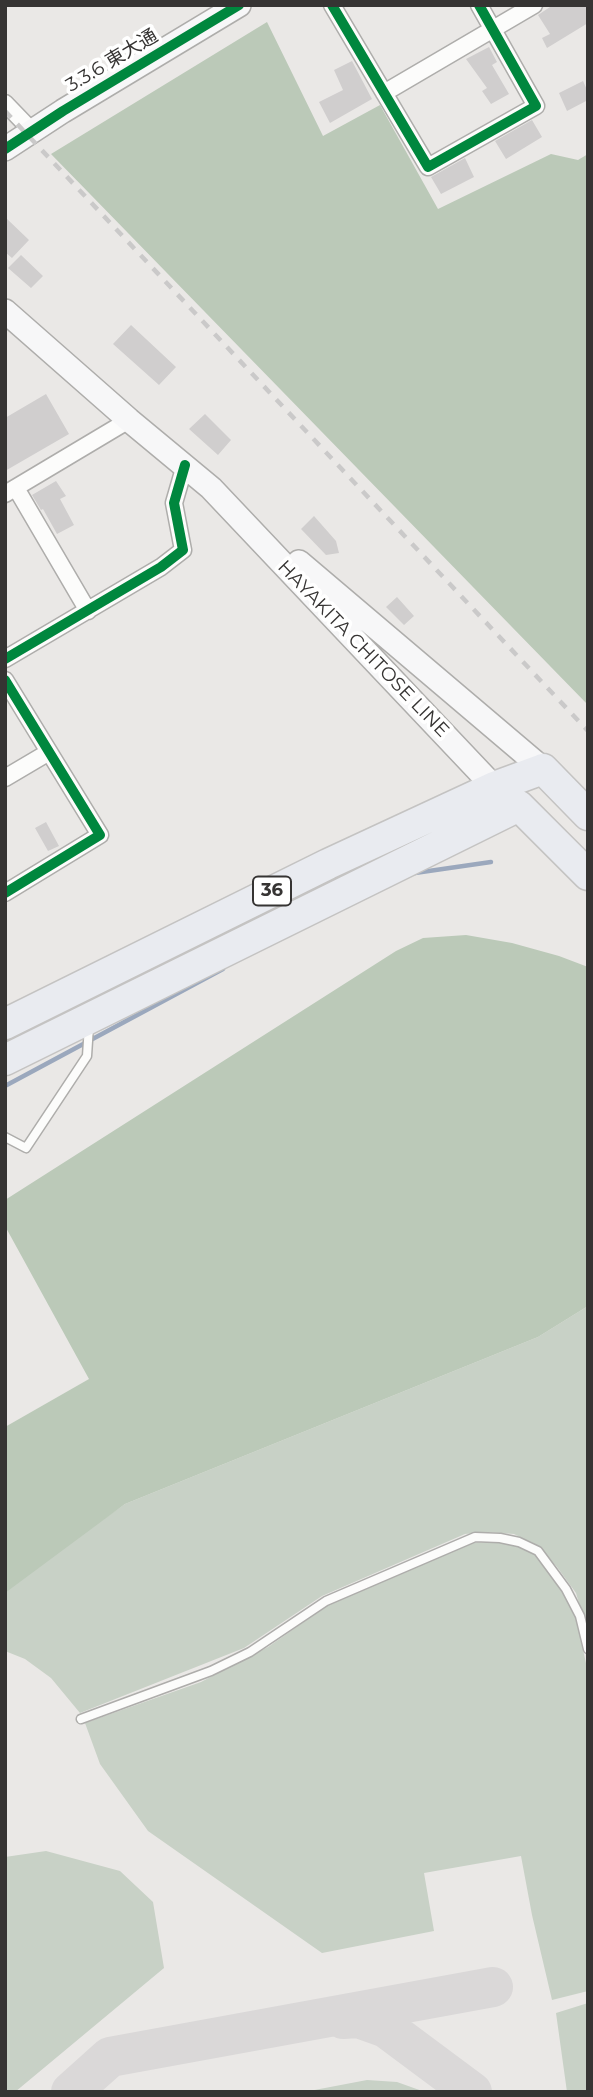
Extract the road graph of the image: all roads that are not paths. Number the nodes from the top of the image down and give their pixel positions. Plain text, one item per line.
1 (239, 5) edge
2 (332, 5) edge
3 (479, 5) edge
4 (534, 5) edge
5 (494, 29) junction
6 (384, 93) junction
7 (5, 103) edge
8 (32, 131) junction
9 (5, 149) edge
10 (8, 318) edge
11 (129, 420) junction
12 (185, 465) junction
13 (211, 488) junction
14 (10, 491) edge
15 (88, 611) junction
16 (5, 659) edge
17 (5, 680) edge
18 (49, 752) junction
19 (543, 769) junction
20 (5, 778) edge
21 (494, 787) junction
22 (519, 806) junction
23 (588, 815) edge
24 (588, 875) edge
25 (5, 893) edge
26 (83, 1002) junction
27 (5, 1024) edge
28 (5, 1060) edge
29 (5, 1137) edge
30 (588, 1649) edge
31 (81, 1718) dead end

1 - 8 main road, 3.3.6 東大通
2 - 6 street
3 - 5 street
4 - 5 street
5 - 6 street
5 - 6 street
7 - 8 street
8 - 9 main road, 3.3.6 東大通
10 - 11 main road, HAYAKITA CHITOSE LINE
11 - 12 main road, HAYAKITA CHITOSE LINE
11 - 14 street
12 - 13 main road, HAYAKITA CHITOSE LINE
12 - 15 street
13 - 19 main road, HAYAKITA CHITOSE LINE
13 - 21 main road, HAYAKITA CHITOSE LINE
14 - 15 street
15 - 16 street
17 - 18 street
18 - 20 street
18 - 25 street
19 - 21 highway, 36
19 - 22 highway
19 - 23 highway
21 - 22 main road, HAYAKITA CHITOSE LINE
21 - 26 highway, 36
22 - 24 highway
22 - 26 highway, 36
26 - 27 highway, 36
26 - 28 highway, 36
26 - 29 lane
30 - 31 lane

